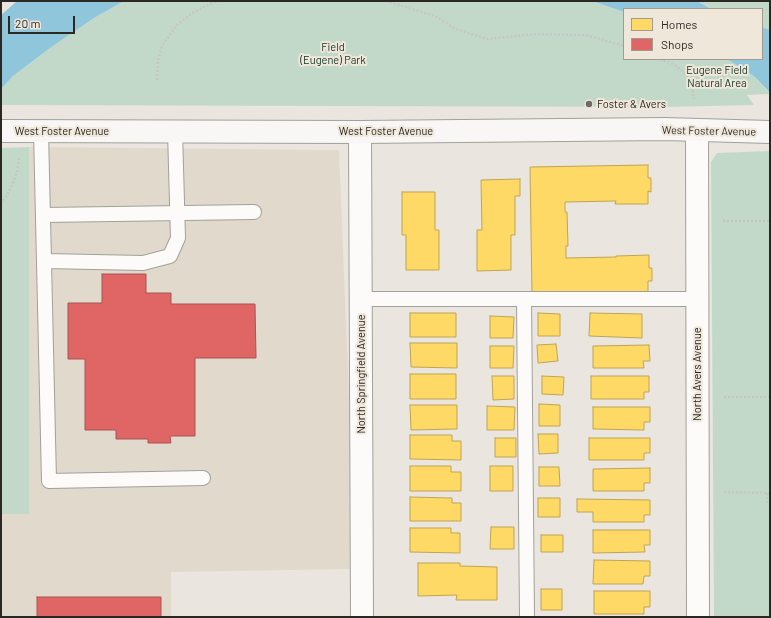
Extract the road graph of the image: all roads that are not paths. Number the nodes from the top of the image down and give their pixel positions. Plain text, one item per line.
1 (697, 130) junction
2 (1, 131) edge
3 (41, 131) junction
4 (175, 131) junction
5 (360, 132) junction
6 (770, 132) edge
7 (254, 212) dead end
8 (177, 213) junction
9 (43, 215) junction
10 (45, 261) junction
11 (360, 299) junction
12 (524, 299) junction
13 (697, 299) junction
14 (203, 478) dead end
15 (362, 617) edge
16 (527, 617) edge
17 (698, 617) edge

1 - 5 main road, West Foster Avenue
1 - 6 main road, West Foster Avenue
1 - 13 street, North Avers Avenue
2 - 3 main road, West Foster Avenue
3 - 4 main road, West Foster Avenue
3 - 9 lane
4 - 5 main road, West Foster Avenue
4 - 8 lane
5 - 11 street, North Springfield Avenue
7 - 8 lane
8 - 9 lane
8 - 10 lane
9 - 10 lane
10 - 14 lane
11 - 12 lane
11 - 15 street, North Springfield Avenue
12 - 13 lane
12 - 16 lane
13 - 17 street, North Avers Avenue

